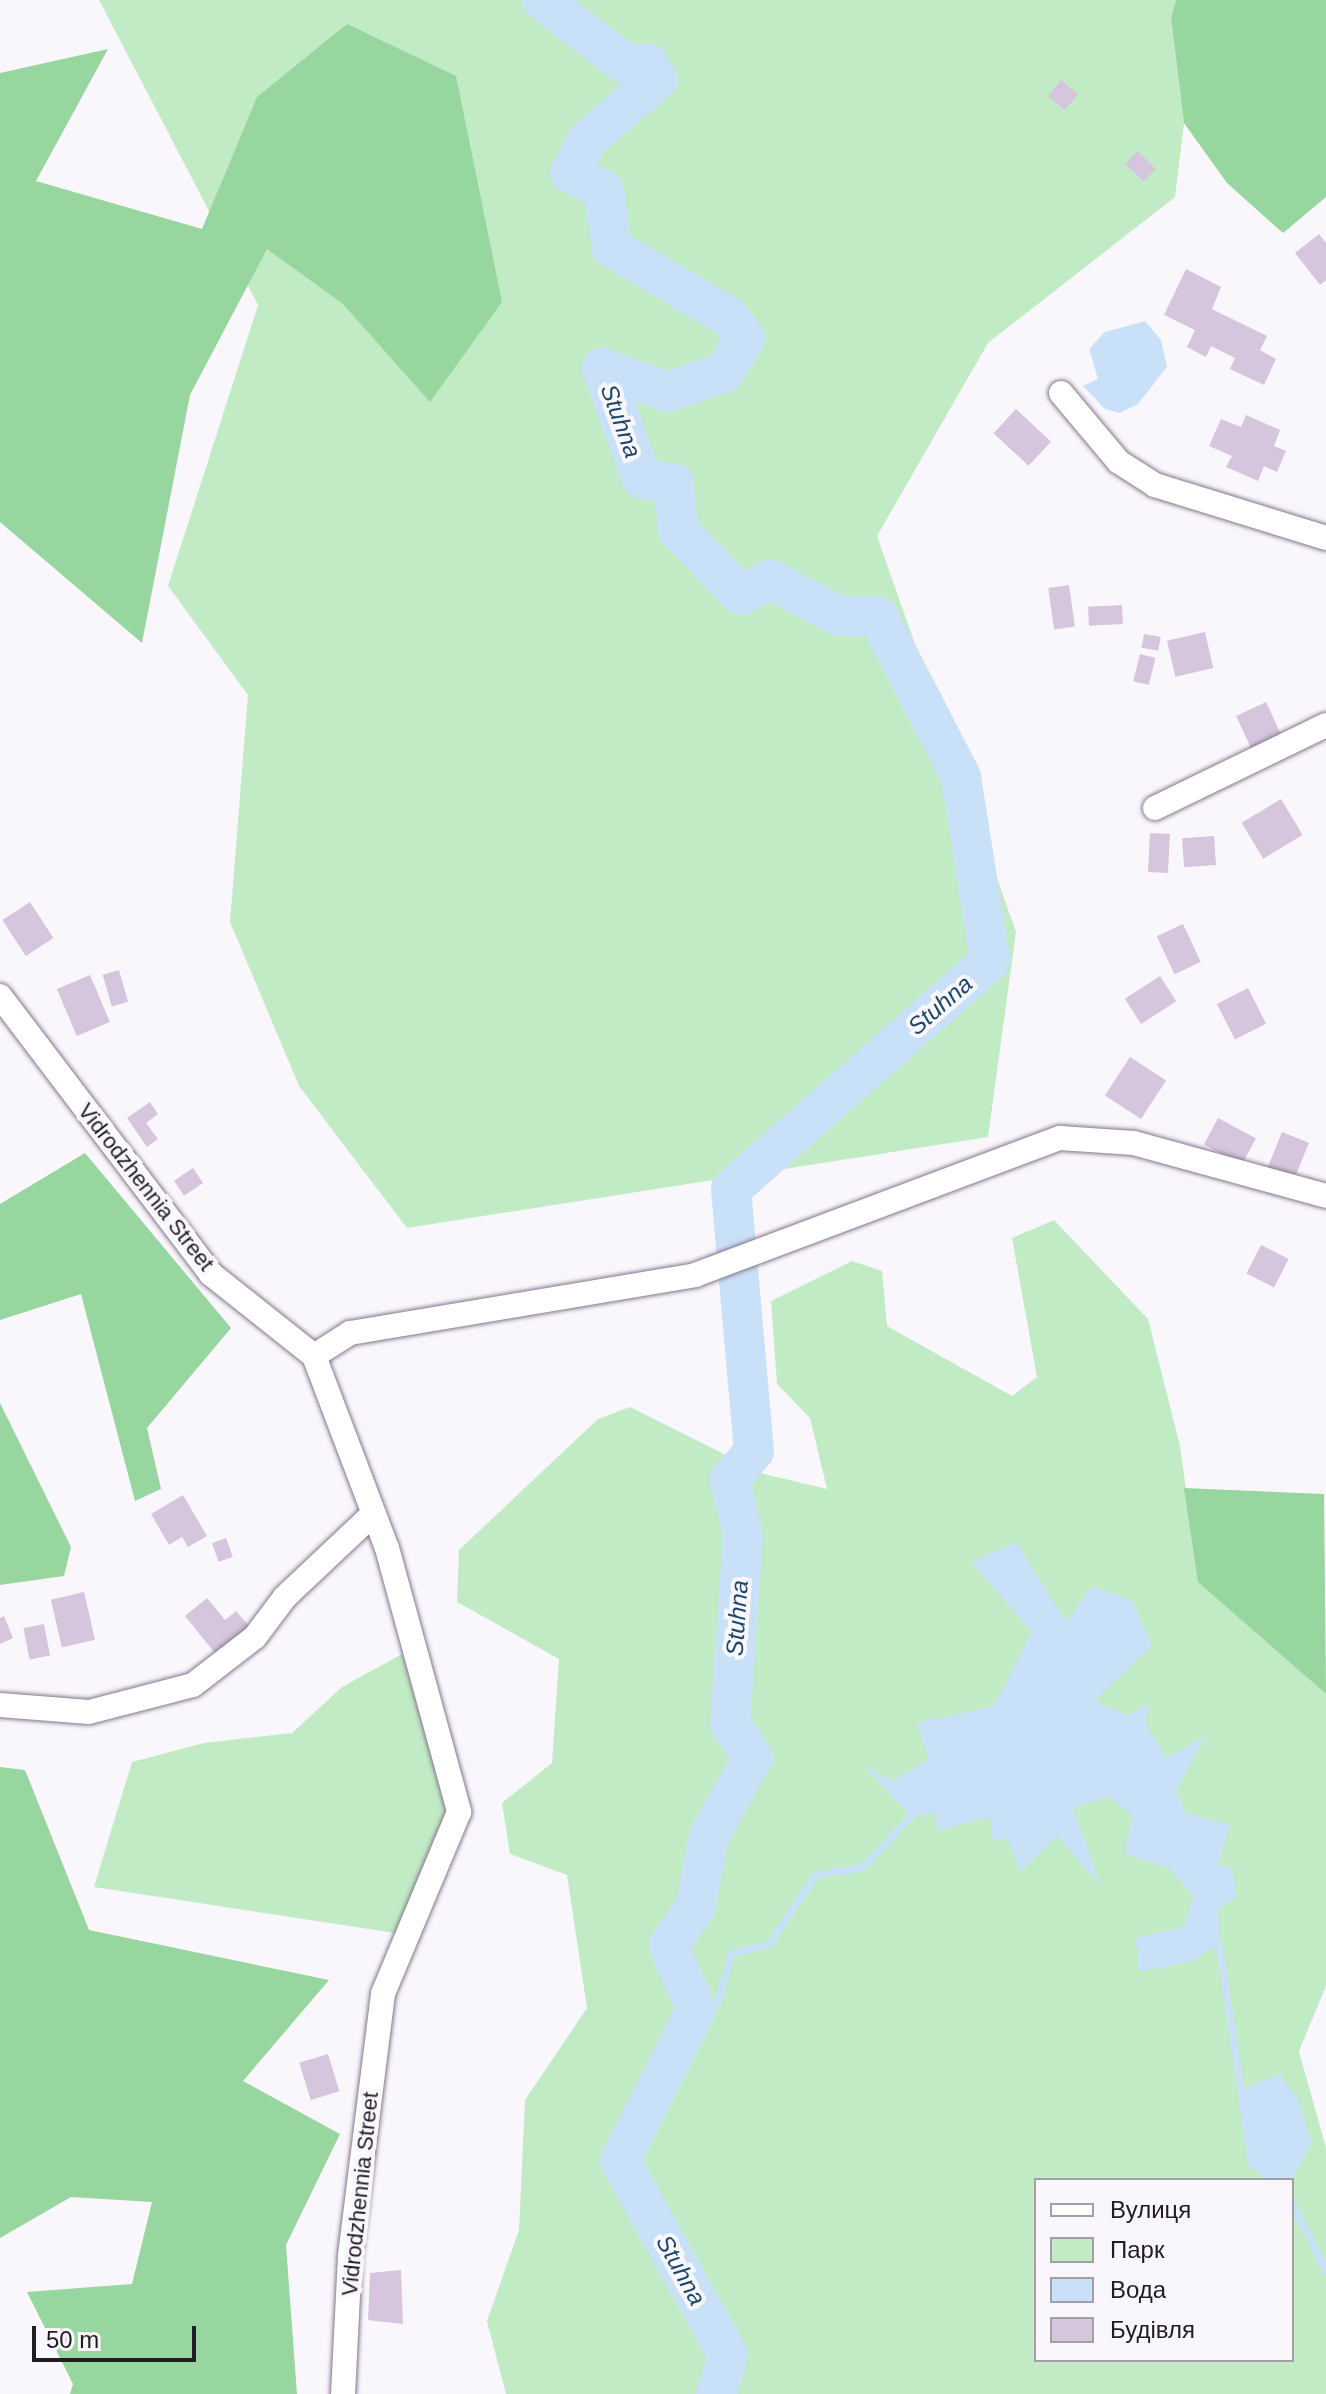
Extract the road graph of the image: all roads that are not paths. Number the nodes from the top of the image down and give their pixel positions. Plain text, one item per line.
1 (1061, 393) dead end
2 (1326, 538) edge
3 (1326, 725) edge
4 (1155, 808) dead end
5 (0, 996) edge
6 (1326, 1196) edge
7 (314, 1356) junction
8 (373, 1514) junction
9 (0, 1705) edge
10 (343, 2394) edge

1 - 2 street
3 - 4 street
5 - 7 street, Vidrodzhennia Street
6 - 7 street
7 - 8 street, Vidrodzhennia Street
8 - 9 street
8 - 10 street, Vidrodzhennia Street

